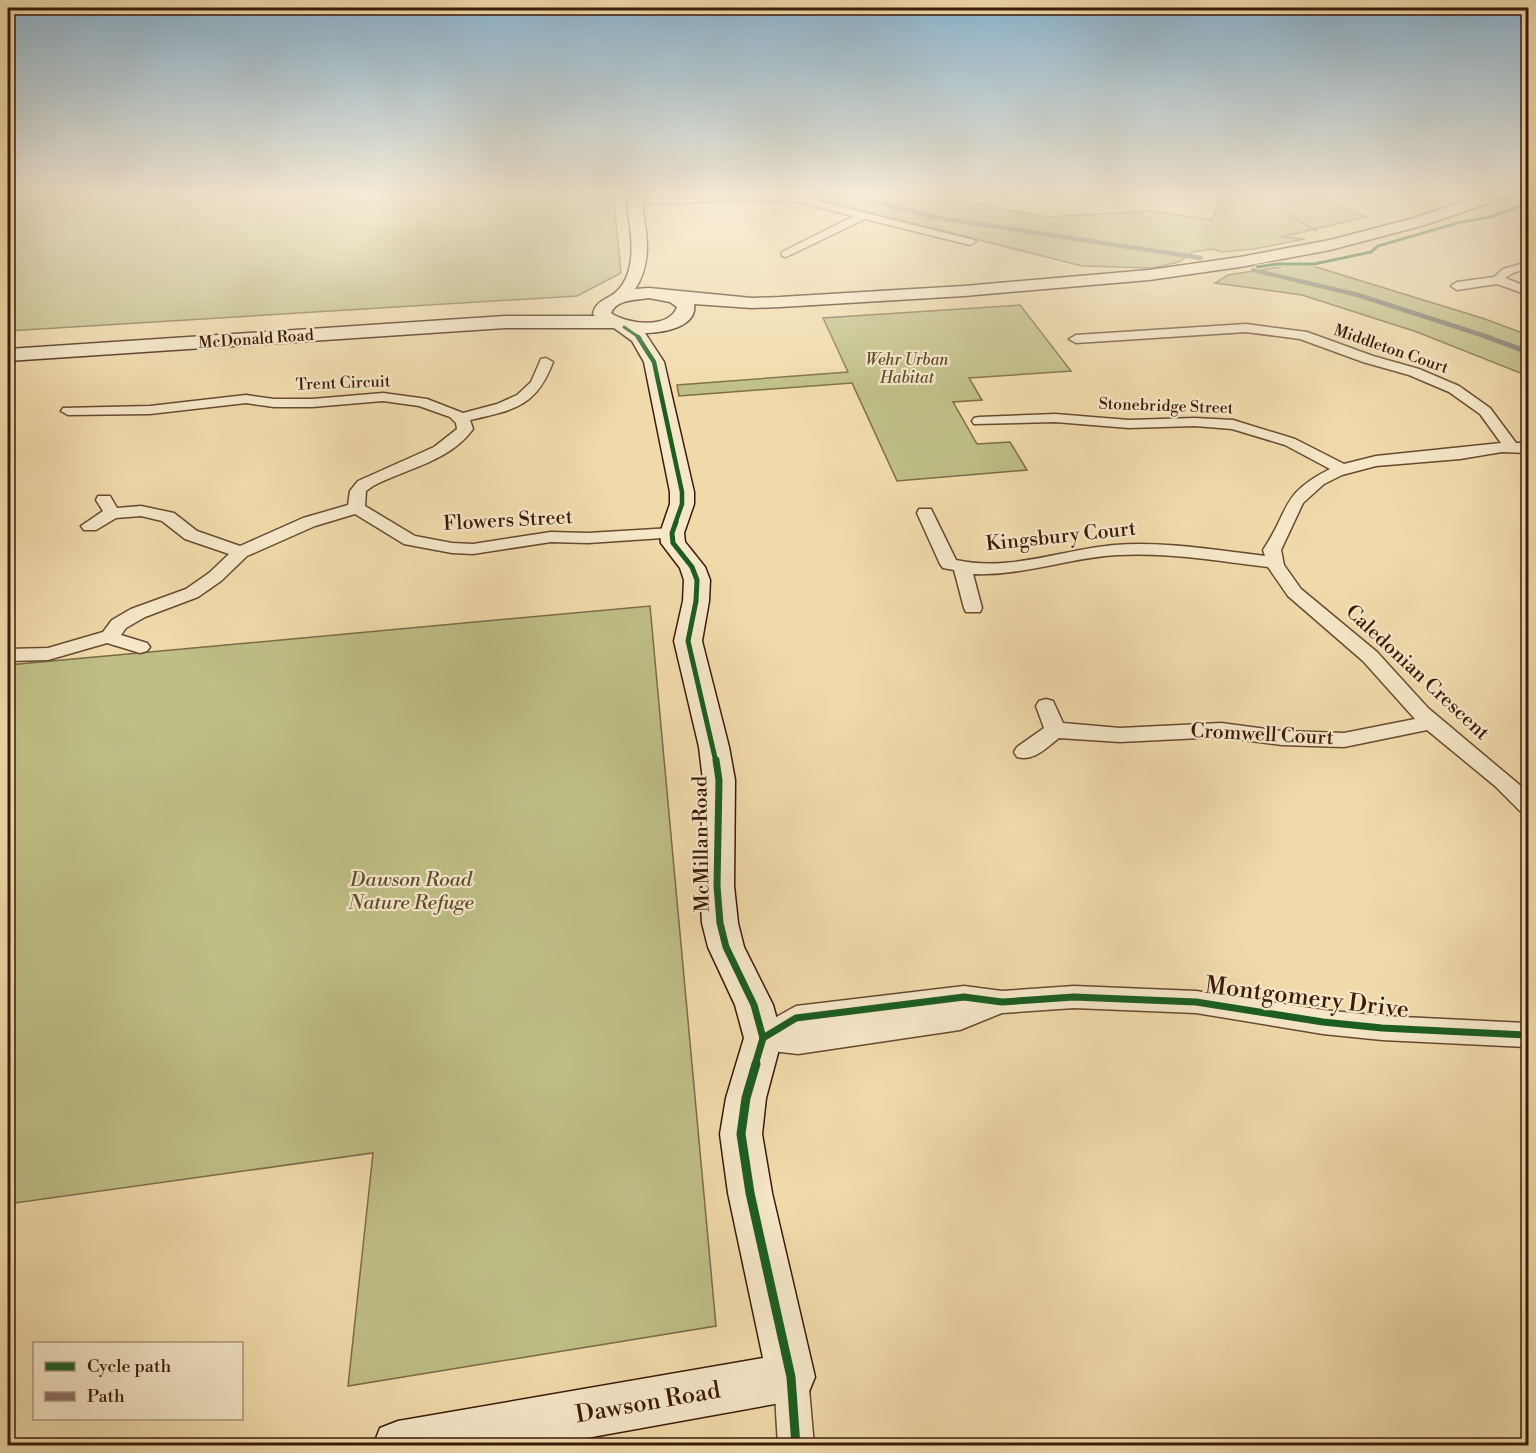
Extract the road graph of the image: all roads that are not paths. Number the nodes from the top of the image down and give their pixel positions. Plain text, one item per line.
1 (639, 260) edge
2 (643, 260) edge
3 (1255, 260) edge
4 (1528, 266) edge
5 (1498, 280) junction
6 (661, 286) junction
7 (1457, 286) dead end
8 (1528, 291) edge
9 (614, 300) junction
10 (752, 303) junction
11 (1224, 317) dead end
12 (675, 321) junction
13 (506, 322) junction
14 (619, 325) junction
15 (1237, 328) junction
16 (1076, 339) dead end
17 (8, 355) edge
18 (654, 362) junction
19 (526, 368) dead end
20 (68, 411) dead end
21 (460, 418) junction
22 (979, 421) dead end
23 (1520, 447) edge
24 (1342, 469) junction
25 (357, 508) junction
26 (925, 513) dead end
27 (90, 526) dead end
28 (672, 532) junction
29 (241, 552) junction
30 (1272, 562) junction
31 (962, 568) junction
32 (973, 608) dead end
33 (110, 636) junction
34 (140, 647) dead end
35 (8, 655) edge
36 (1046, 706) dead end
37 (1431, 722) junction
38 (1055, 730) junction
39 (1025, 752) dead end
40 (1528, 805) edge
41 (1528, 1035) edge
42 (763, 1038) junction
43 (791, 1377) junction
44 (398, 1446) edge
45 (796, 1446) edge

1 - 9 main road
2 - 6 main road
3 - 10 main road
4 - 5 street
5 - 7 street
5 - 8 street
6 - 9 main road, McDonald Road
6 - 10 main road
6 - 12 main road
9 - 13 main road, McDonald Road
9 - 14 main road
10 - 12 main road
11 - 15 street
12 - 14 main road, McDonald Road
12 - 18 main road
13 - 14 main road, McDonald Road
13 - 17 main road, McDonald Road
14 - 18 main road
15 - 16 street, Middleton Court
15 - 23 street, Middleton Court
18 - 28 main road
19 - 21 street
20 - 21 street, Trent Circuit
21 - 25 street
22 - 24 street, Stonebridge Street
23 - 24 street
24 - 30 street
25 - 28 street, Flowers Street
25 - 29 street
26 - 31 street, Kingsbury Court
27 - 29 street
28 - 42 main road, McMillan Road
29 - 33 street
30 - 31 street, Kingsbury Court
30 - 37 street, Caledonian Crescent
31 - 32 street, Kingsbury Court
33 - 34 street
33 - 35 street
36 - 38 street
37 - 38 street, Cromwell Court
37 - 40 street, Caledonian Crescent
38 - 39 street
41 - 42 street, Montgomery Drive
42 - 43 main road
43 - 44 main road, Dawson Road
43 - 45 street

